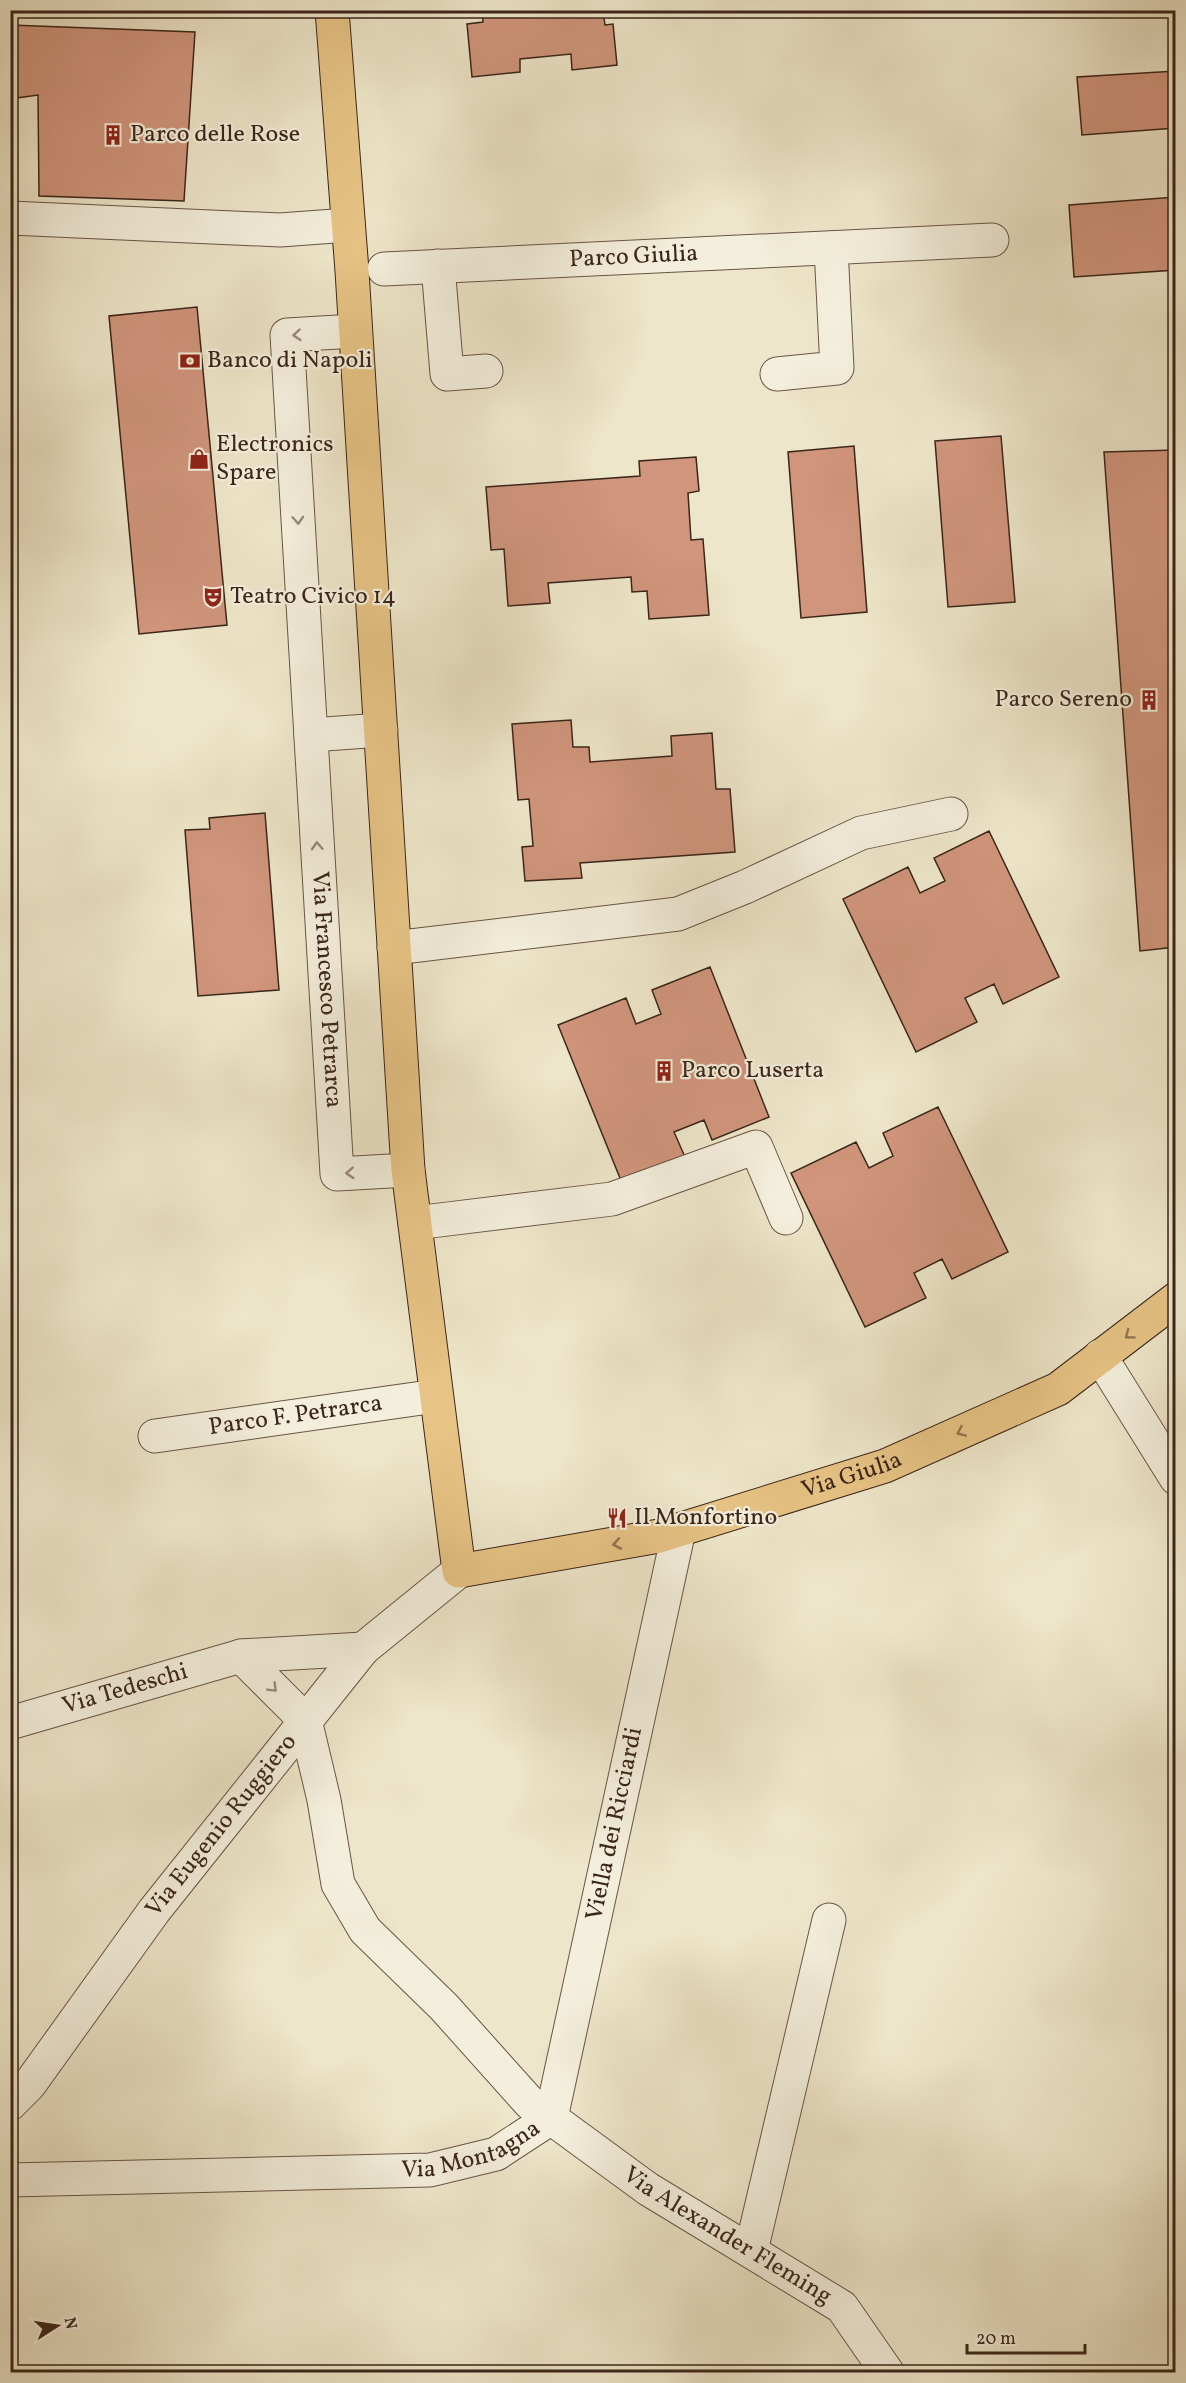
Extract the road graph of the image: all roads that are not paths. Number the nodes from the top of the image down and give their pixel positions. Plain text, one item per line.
1 (332, 10) edge
2 (10, 218) edge
3 (348, 225) junction
4 (992, 240) dead end
5 (831, 248) junction
6 (438, 266) junction
7 (384, 269) dead end
8 (356, 331) junction
9 (486, 371) dead end
10 (777, 374) dead end
11 (381, 730) junction
12 (310, 735) junction
13 (951, 814) dead end
14 (394, 948) junction
15 (408, 1170) junction
16 (786, 1218) dead end
17 (415, 1223) junction
18 (1176, 1299) edge
19 (1100, 1356) junction
20 (436, 1396) junction
21 (155, 1436) dead end
22 (1176, 1478) edge
23 (679, 1530) junction
24 (459, 1571) junction
25 (363, 1649) junction
26 (241, 1656) junction
27 (305, 1720) junction
28 (10, 1723) edge
29 (829, 1920) dead end
30 (10, 2104) edge
31 (551, 2118) junction
32 (10, 2180) edge
33 (751, 2251) junction
34 (887, 2373) edge

1 - 3 main road
2 - 3 street
3 - 8 main road
4 - 5 street, Parco Giulia
5 - 6 street, Parco Giulia
5 - 10 street
6 - 7 street, Parco Giulia
6 - 9 street
8 - 11 main road
8 -> 12 street, Via Francesco Petrarca
11 - 12 street
11 - 14 main road
15 -> 12 street, Via Francesco Petrarca
13 - 14 street
14 - 15 main road
15 - 17 main road
16 - 17 street
17 - 20 main road
18 -> 19 main road, Via Giulia
19 - 22 street
19 -> 23 main road, Via Giulia
20 - 21 street, Parco F. Petrarca
20 - 24 main road
23 -> 24 main road, Via Giulia
23 - 31 street, Viella dei Ricciardi
24 - 25 street, Via Eugenio Ruggiero
25 - 26 street, Via Tedeschi
25 - 27 street, Via Eugenio Ruggiero
26 -> 27 street
26 - 28 street, Via Tedeschi
27 - 30 street, Via Eugenio Ruggiero
27 - 31 street, Via Montagna
29 - 33 street
31 - 32 street, Via Montagna
31 - 33 street, Via Alexander Fleming
33 - 34 street, Via Alexander Fleming

